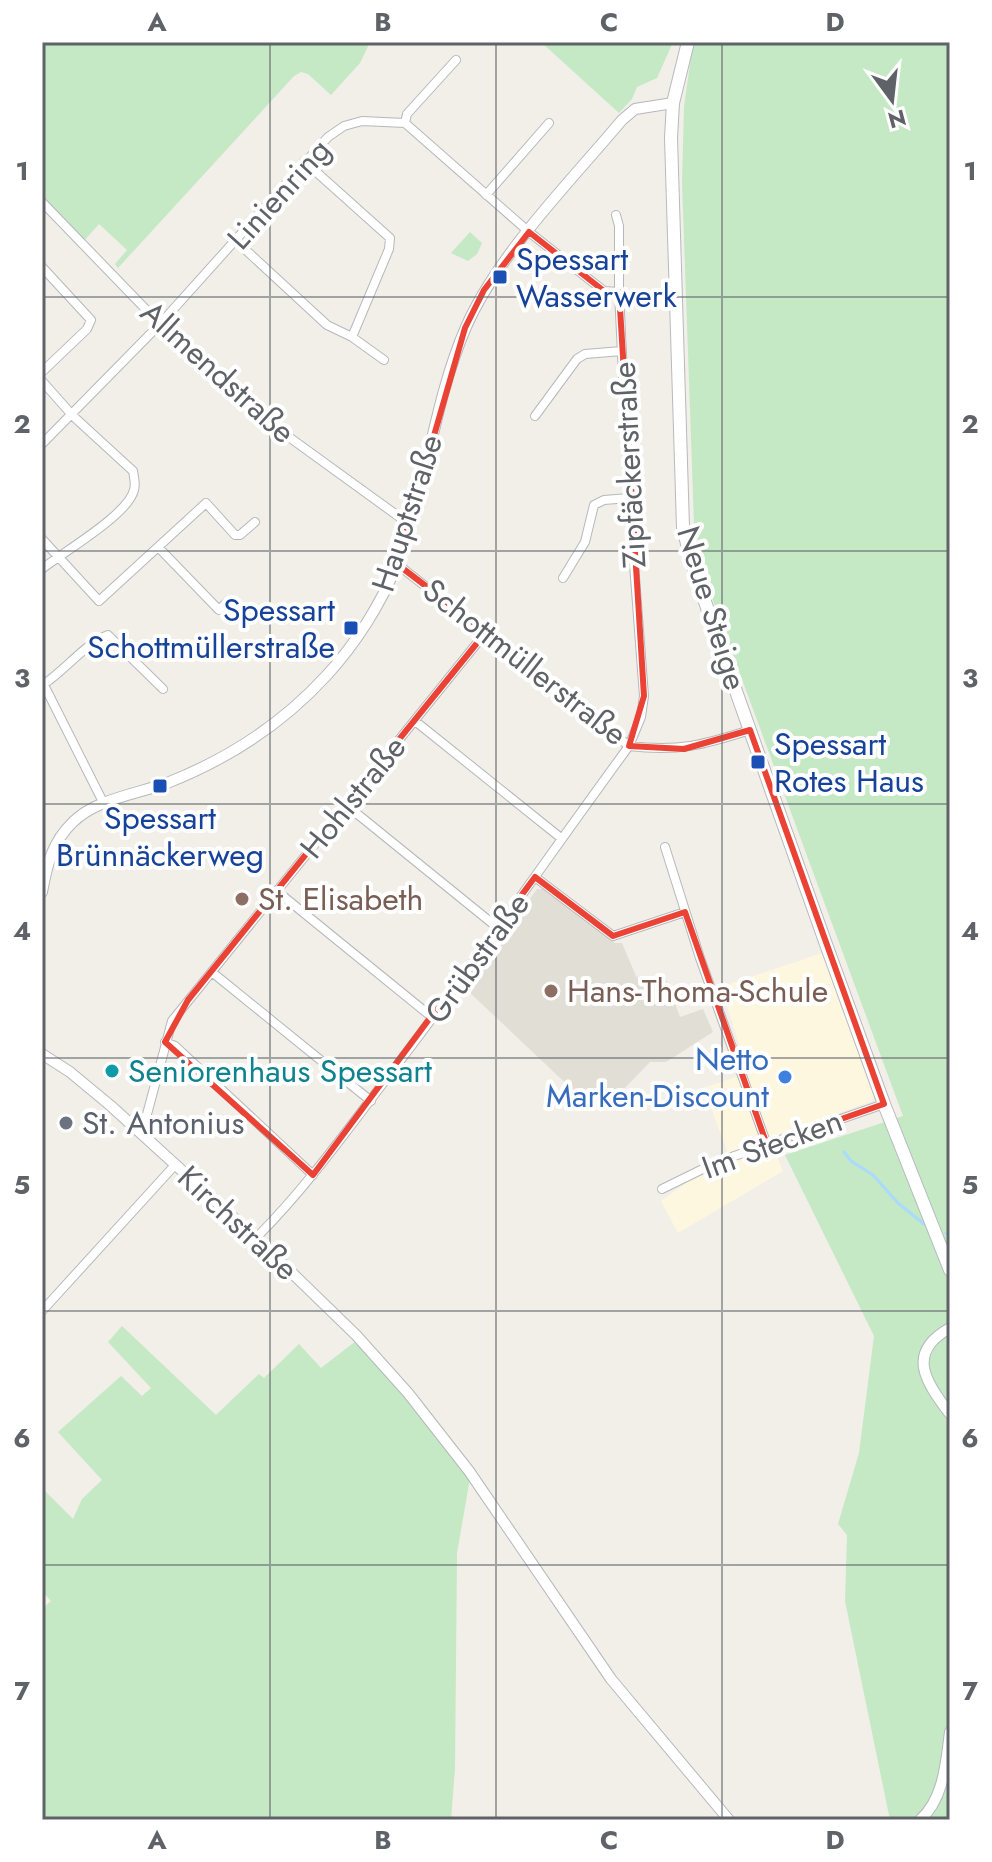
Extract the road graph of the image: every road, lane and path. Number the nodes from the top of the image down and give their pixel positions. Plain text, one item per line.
1 (688, 42) edge
2 (456, 60) dead end
3 (673, 103) junction
4 (405, 123) junction
5 (549, 123) dead end
6 (304, 161) junction
7 (486, 195) junction
8 (42, 202) edge
9 (616, 215) dead end
10 (529, 232) junction
11 (236, 241) junction
12 (42, 267) edge
13 (619, 292) junction
14 (160, 324) junction
15 (352, 337) junction
16 (622, 351) junction
17 (384, 360) dead end
18 (42, 372) edge
19 (42, 381) edge
20 (73, 416) junction
21 (535, 416) dead end
22 (42, 444) edge
23 (629, 498) junction
24 (255, 522) dead end
25 (409, 524) junction
26 (42, 539) edge
27 (159, 548) junction
28 (58, 557) junction
29 (397, 564) junction
30 (42, 569) edge
31 (563, 578) dead end
32 (228, 601) dead end
33 (486, 632) junction
34 (43, 682) edge
35 (163, 689) dead end
36 (415, 721) junction
37 (750, 730) junction
38 (629, 746) junction
39 (104, 804) junction
40 (345, 804) junction
41 (561, 838) junction
42 (665, 847) dead end
43 (535, 877) junction
44 (42, 892) edge
45 (278, 892) junction
46 (685, 912) junction
47 (498, 928) junction
48 (213, 973) junction
49 (433, 1018) junction
50 (165, 1042) junction
51 (42, 1054) edge
52 (371, 1101) junction
53 (884, 1104) junction
54 (136, 1128) junction
55 (767, 1145) junction
56 (175, 1165) junction
57 (313, 1175) junction
58 (662, 1189) dead end
59 (256, 1238) junction
60 (950, 1270) edge
61 (42, 1311) edge
62 (950, 1328) edge
63 (950, 1414) edge
64 (950, 1732) edge
65 (729, 1820) edge
66 (920, 1820) edge

1 - 3 main road, Neue Steige
2 - 4 street
3 - 10 street, Hauptstraße
3 - 37 main road, Neue Steige
4 - 6 street, Linienring
4 - 7 street
5 - 7 street
6 - 11 street, Linienring
6 - 15 street
7 - 10 street
8 - 14 street, Allmendstraße
9 - 13 street, Zipfäckerstraße
10 - 13 street
10 - 25 street, Hauptstraße
11 - 14 street, Linienring
11 - 15 street
12 - 18 street
13 - 16 street, Zipfäckerstraße
14 - 20 street, Linienring
14 - 25 street, Allmendstraße
15 - 17 street
16 - 21 street
16 - 23 street, Zipfäckerstraße
19 - 20 street
20 - 22 street, Linienring
20 - 28 street
23 - 31 street
23 - 38 street, Zipfäckerstraße
24 - 27 street
25 - 29 street, Hauptstraße
26 - 28 street
27 - 28 street
27 - 32 street
28 - 30 street
29 - 33 street, Schottmüllerstraße
29 - 39 street, Hauptstraße
33 - 36 street, Hohlstraße
33 - 38 street, Schottmüllerstraße
34 - 35 street
34 - 39 street
36 - 40 street, Hohlstraße
36 - 41 street
37 - 38 street, Schottmüllerstraße
37 - 53 main road, Neue Steige
38 - 41 street, Grübstraße
39 - 44 street, Hauptstraße
40 - 45 street, Hohlstraße
40 - 47 street
41 - 43 street, Grübstraße
42 - 46 street
43 - 46 street
43 - 47 street, Grübstraße
45 - 48 street, Hohlstraße
45 - 49 street
46 - 55 street
47 - 49 street, Grübstraße
48 - 50 street, Hohlstraße
48 - 52 street
49 - 52 street, Grübstraße
50 - 54 street, Hohlstraße
50 - 57 street
51 - 54 street, Kirchstraße
52 - 57 street, Grübstraße
53 - 55 street, Im Stecken
53 - 60 main road, Neue Steige
54 - 56 street, Kirchstraße
55 - 58 street, Im Stecken
56 - 59 street, Kirchstraße
56 - 61 street
57 - 59 street, Grübstraße
59 - 65 street, Kirchstraße
62 - 63 street
64 - 66 street

